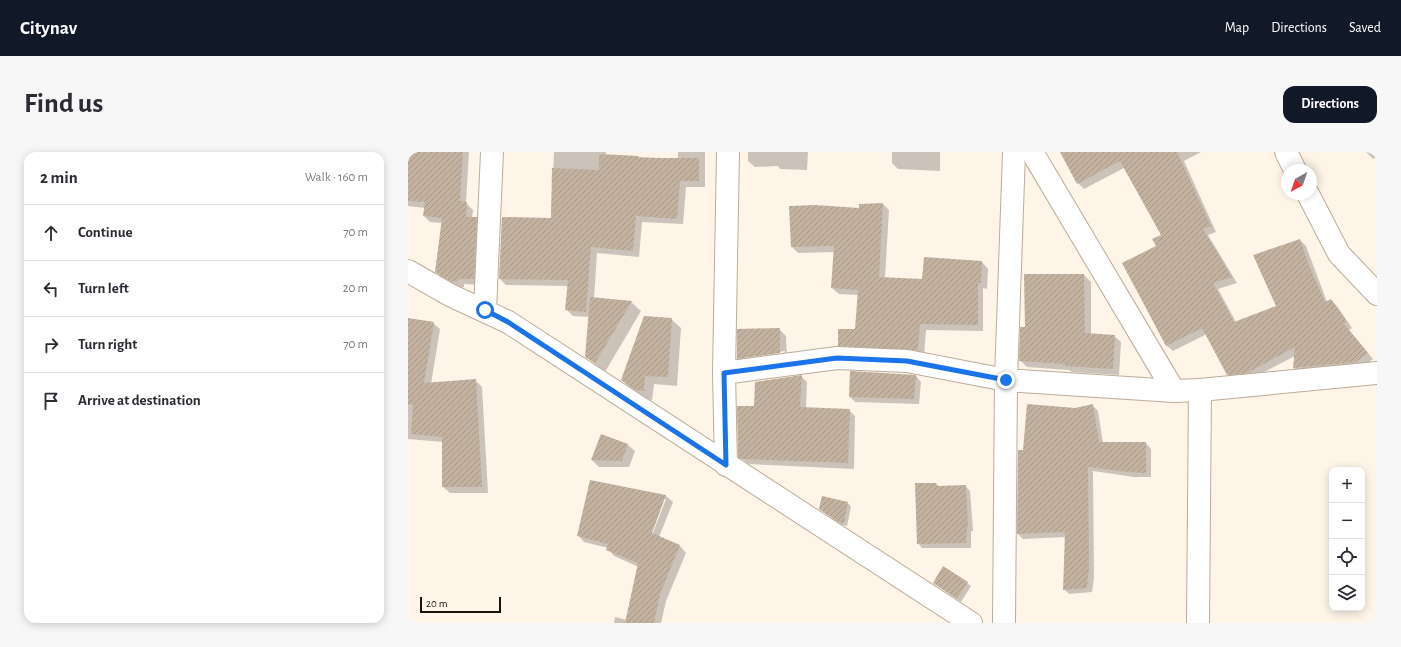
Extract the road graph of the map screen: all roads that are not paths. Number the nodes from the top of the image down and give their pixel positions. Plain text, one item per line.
1 (492, 152) edge
2 (728, 152) edge
3 (1014, 152) edge
4 (1032, 152) edge
5 (1286, 152) edge
6 (1293, 164) edge
7 (1311, 200) edge
8 (408, 271) edge
9 (1377, 294) edge
10 (485, 310) junction
11 (724, 373) junction
12 (1377, 373) edge
13 (1006, 380) junction
14 (1200, 390) junction
15 (1174, 391) junction
16 (726, 465) junction
17 (971, 623) edge
18 (1004, 623) edge
19 (1198, 623) edge

1 - 10 street
2 - 11 street
3 - 13 street
4 - 15 street
5 - 6 street
7 - 9 street
8 - 10 street
10 - 16 street
11 - 13 street
11 - 16 street
12 - 14 street
13 - 15 street
13 - 18 street
14 - 15 street
14 - 19 street
16 - 17 street

